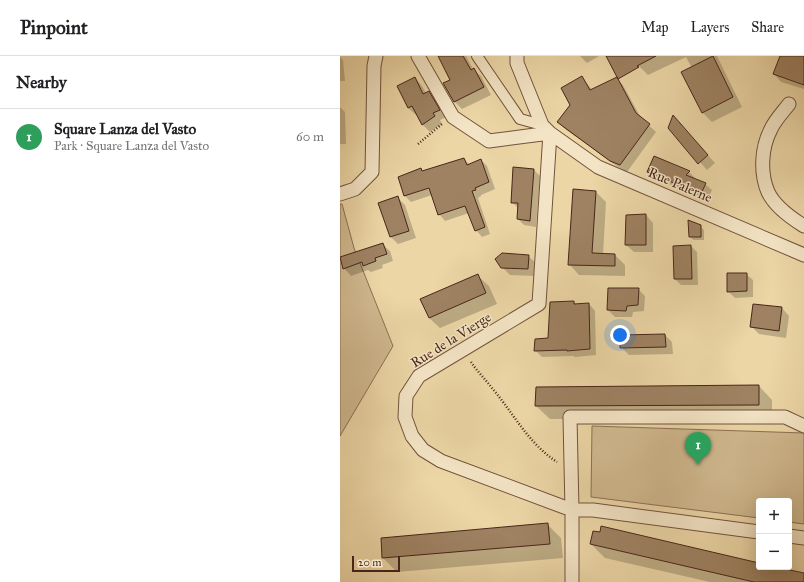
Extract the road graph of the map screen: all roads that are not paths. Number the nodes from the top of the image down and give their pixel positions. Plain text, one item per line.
1 (376, 56) edge
2 (418, 56) edge
3 (477, 56) edge
4 (517, 56) edge
5 (789, 104) dead end
6 (546, 129) junction
7 (340, 194) edge
8 (804, 226) edge
9 (804, 255) edge
10 (804, 426) edge
11 (572, 510) junction
12 (756, 532) edge
13 (792, 536) edge
14 (804, 538) edge
15 (572, 582) edge

1 - 7 street
2 - 6 street
3 - 6 street
4 - 6 street
5 - 8 street
6 - 9 street, Rue Palerne
6 - 11 street, Rue de la Vierge
10 - 11 street
11 - 12 street
11 - 15 street
13 - 14 street

